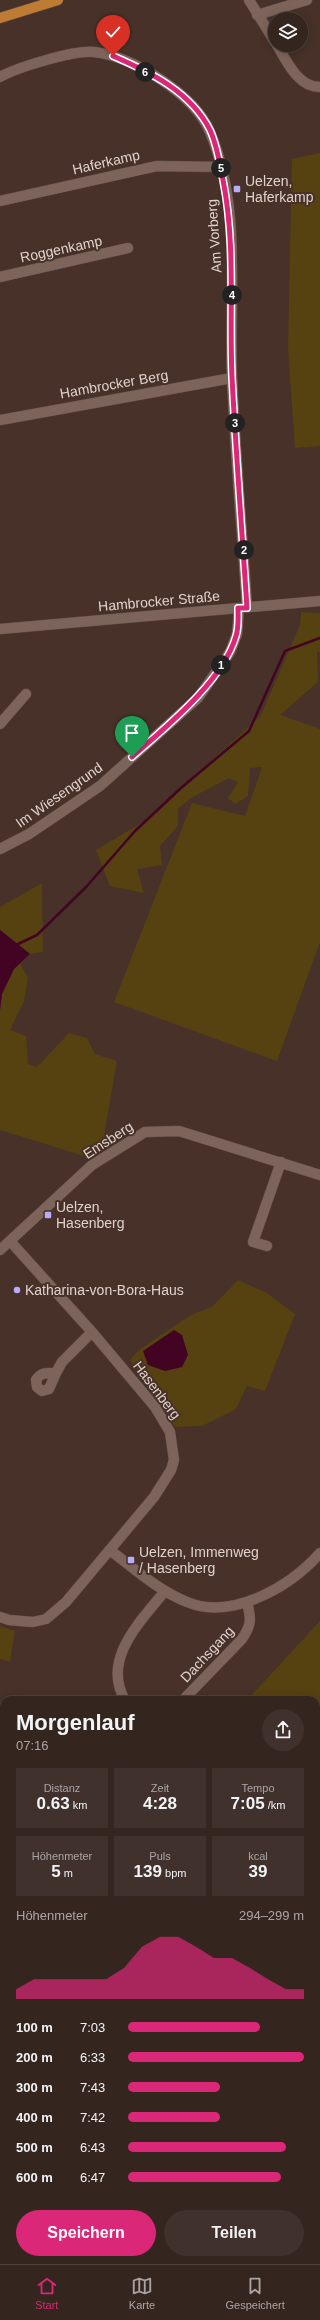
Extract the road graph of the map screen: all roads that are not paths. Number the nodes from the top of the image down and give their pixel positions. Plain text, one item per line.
1 (58, 0) edge
2 (249, 0) edge
3 (307, 0) edge
4 (258, 14) junction
5 (0, 18) edge
6 (268, 30) edge
7 (282, 52) edge
8 (0, 77) edge
9 (320, 87) edge
10 (220, 167) junction
11 (0, 201) edge
12 (128, 248) dead end
13 (0, 277) edge
14 (232, 378) junction
15 (0, 420) edge
16 (320, 601) edge
17 (243, 608) junction
18 (0, 629) edge
19 (26, 694) dead end
20 (0, 724) edge
21 (0, 849) edge
22 (281, 1162) junction
23 (320, 1175) edge
24 (10, 1241) junction
25 (267, 1246) dead end
26 (0, 1250) edge
27 (92, 1332) junction
28 (56, 1373) dead end
29 (111, 1551) junction
30 (320, 1554) edge
31 (164, 1591) junction
32 (247, 1602) junction
33 (0, 1617) edge
34 (124, 1696) edge
35 (187, 1696) edge

1 - 5 main road
2 - 4 street
3 - 4 street
4 - 6 street
7 - 9 street
8 - 10 street, Am Vorberg
10 - 11 street, Haferkamp
10 - 14 street, Am Vorberg
12 - 13 street, Roggenkamp
14 - 15 street, Hambrocker Berg
14 - 17 street, Am Vorberg
16 - 17 street, Hambrocker Straße
17 - 18 street, Hambrocker Straße
17 - 21 street, Im Wiesengrund
19 - 20 street
22 - 23 street, Emsberg
22 - 24 street, Emsberg
22 - 25 street
24 - 26 street, Emsberg
24 - 27 street, Hasenberg
27 - 28 street
27 - 29 street, Hasenberg
29 - 31 street
29 - 33 street, Hasenberg
30 - 32 street
31 - 32 street
31 - 34 street
32 - 35 street, Dachsgang

